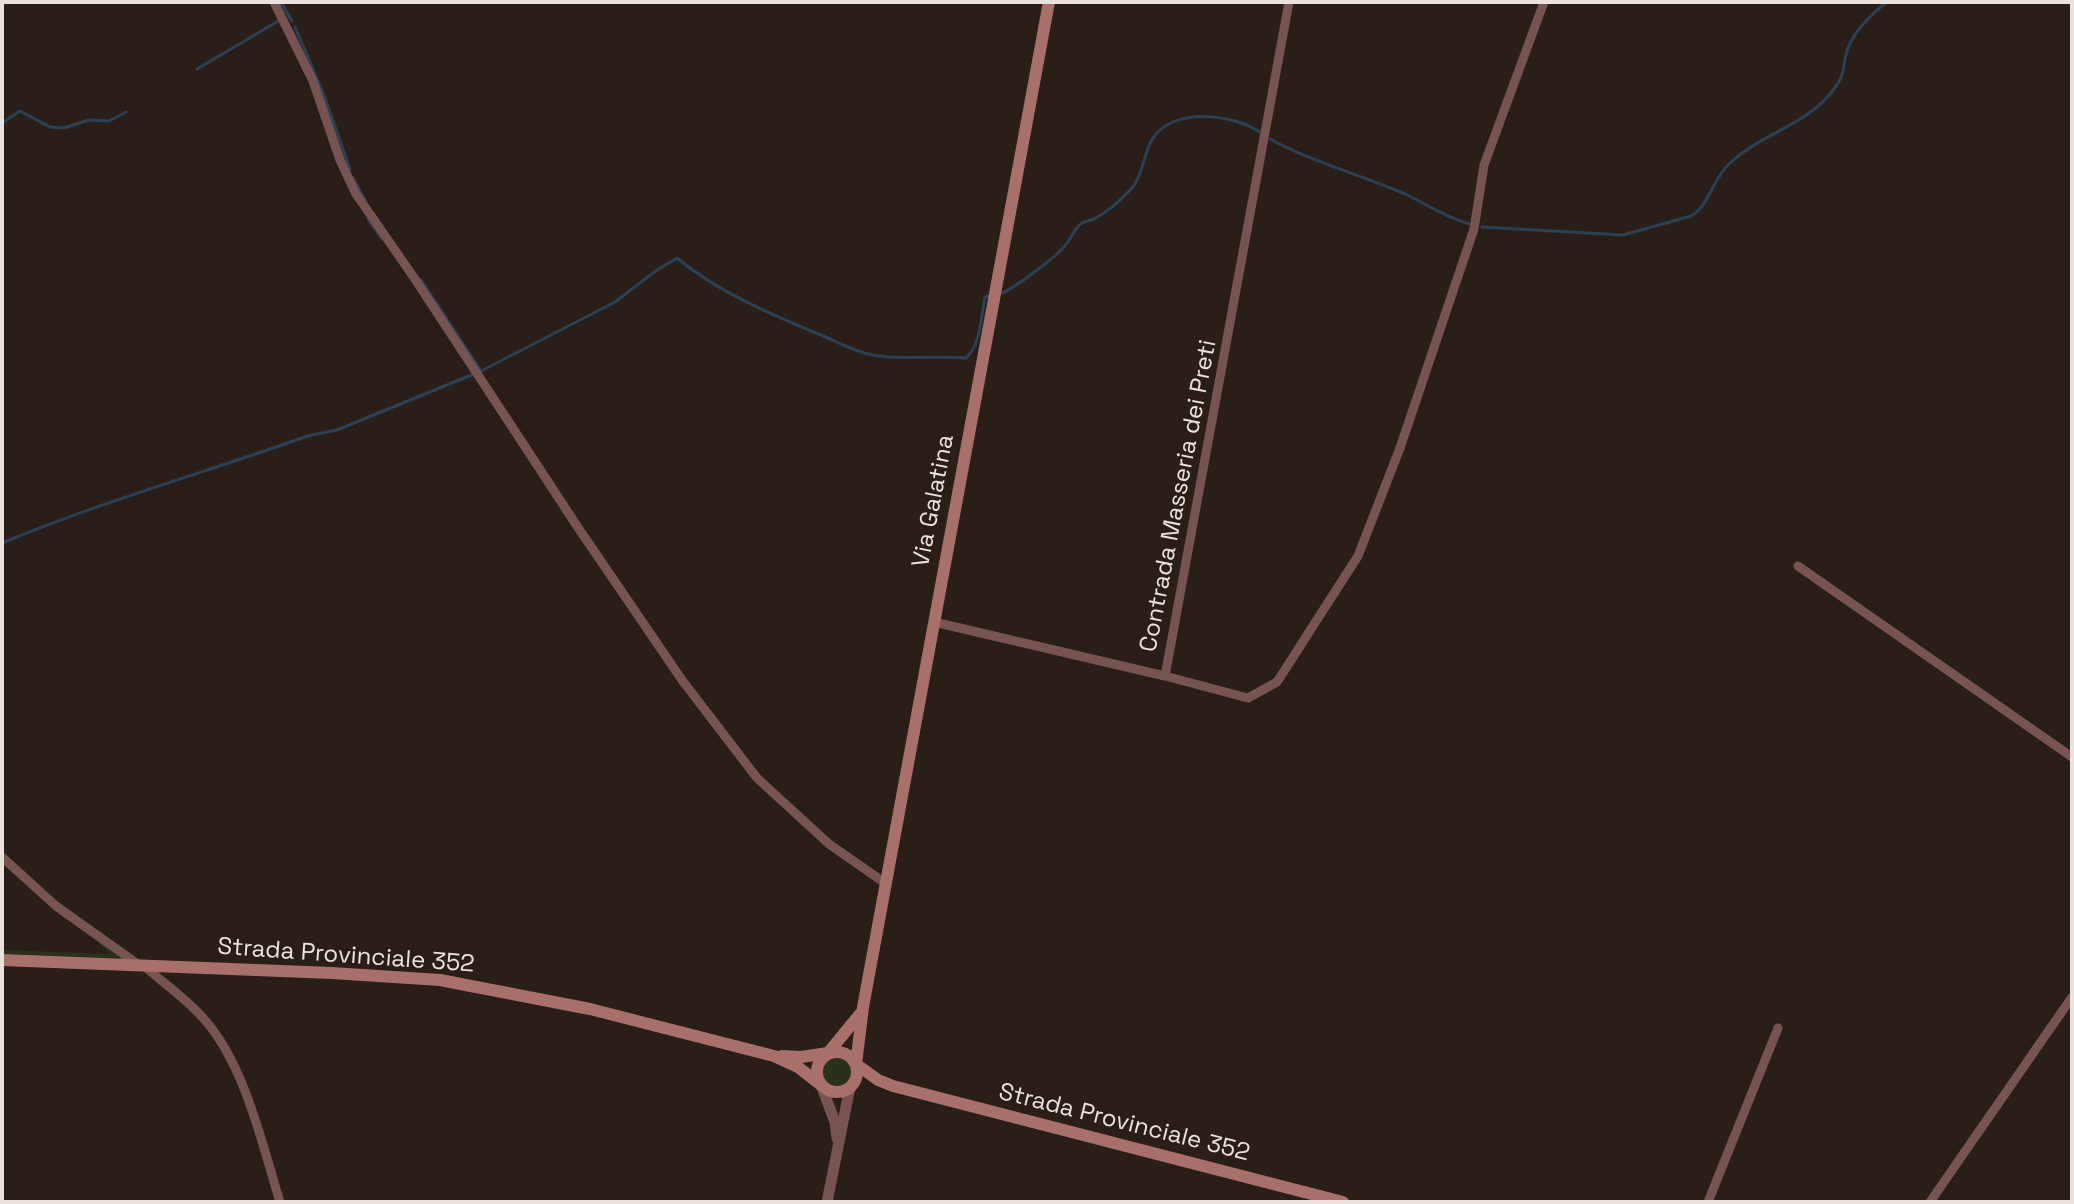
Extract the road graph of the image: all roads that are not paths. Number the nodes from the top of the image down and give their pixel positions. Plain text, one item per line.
1 (274, 2) edge
2 (1049, 2) edge
3 (1289, 2) edge
4 (1544, 2) edge
5 (1798, 566) dead end
6 (934, 622) junction
7 (1165, 676) junction
8 (2072, 757) edge
9 (2, 857) edge
10 (885, 883) junction
11 (2, 960) edge
12 (141, 965) junction
13 (2072, 997) edge
14 (863, 1007) junction
15 (1778, 1028) dead end
16 (828, 1053) junction
17 (774, 1056) junction
18 (856, 1064) junction
19 (821, 1085) junction
20 (893, 1086) junction
21 (850, 1087) junction
22 (837, 1147) junction
23 (280, 1202) edge
24 (827, 1202) edge
25 (1343, 1202) edge
26 (1708, 1202) edge
27 (1930, 1202) edge

1 - 10 street
2 - 6 main road, Via Galatina
3 - 7 street, Contrada Masseria dei Preti
4 - 7 street, Contrada Masseria dei Preti
5 - 8 street
6 - 7 street
6 - 10 main road, Via Galatina
9 - 12 street
10 - 14 main road, Via Galatina
11 - 12 main road, Strada Provinciale 352
12 - 17 main road, Strada Provinciale 352
12 - 23 street
13 - 27 street
14 - 16 main road, Via Galatina
14 - 18 main road, Via Galatina
15 - 26 street
16 - 17 main road, Strada Provinciale 352
16 - 18 main road
16 - 19 main road
17 - 19 main road, Strada Provinciale 352
18 - 20 main road, Strada Provinciale 352
18 - 21 main road
19 - 21 main road
19 - 22 street
20 - 21 main road, Strada Provinciale 352
20 - 25 main road, Strada Provinciale 352
21 - 22 street
22 - 24 street

